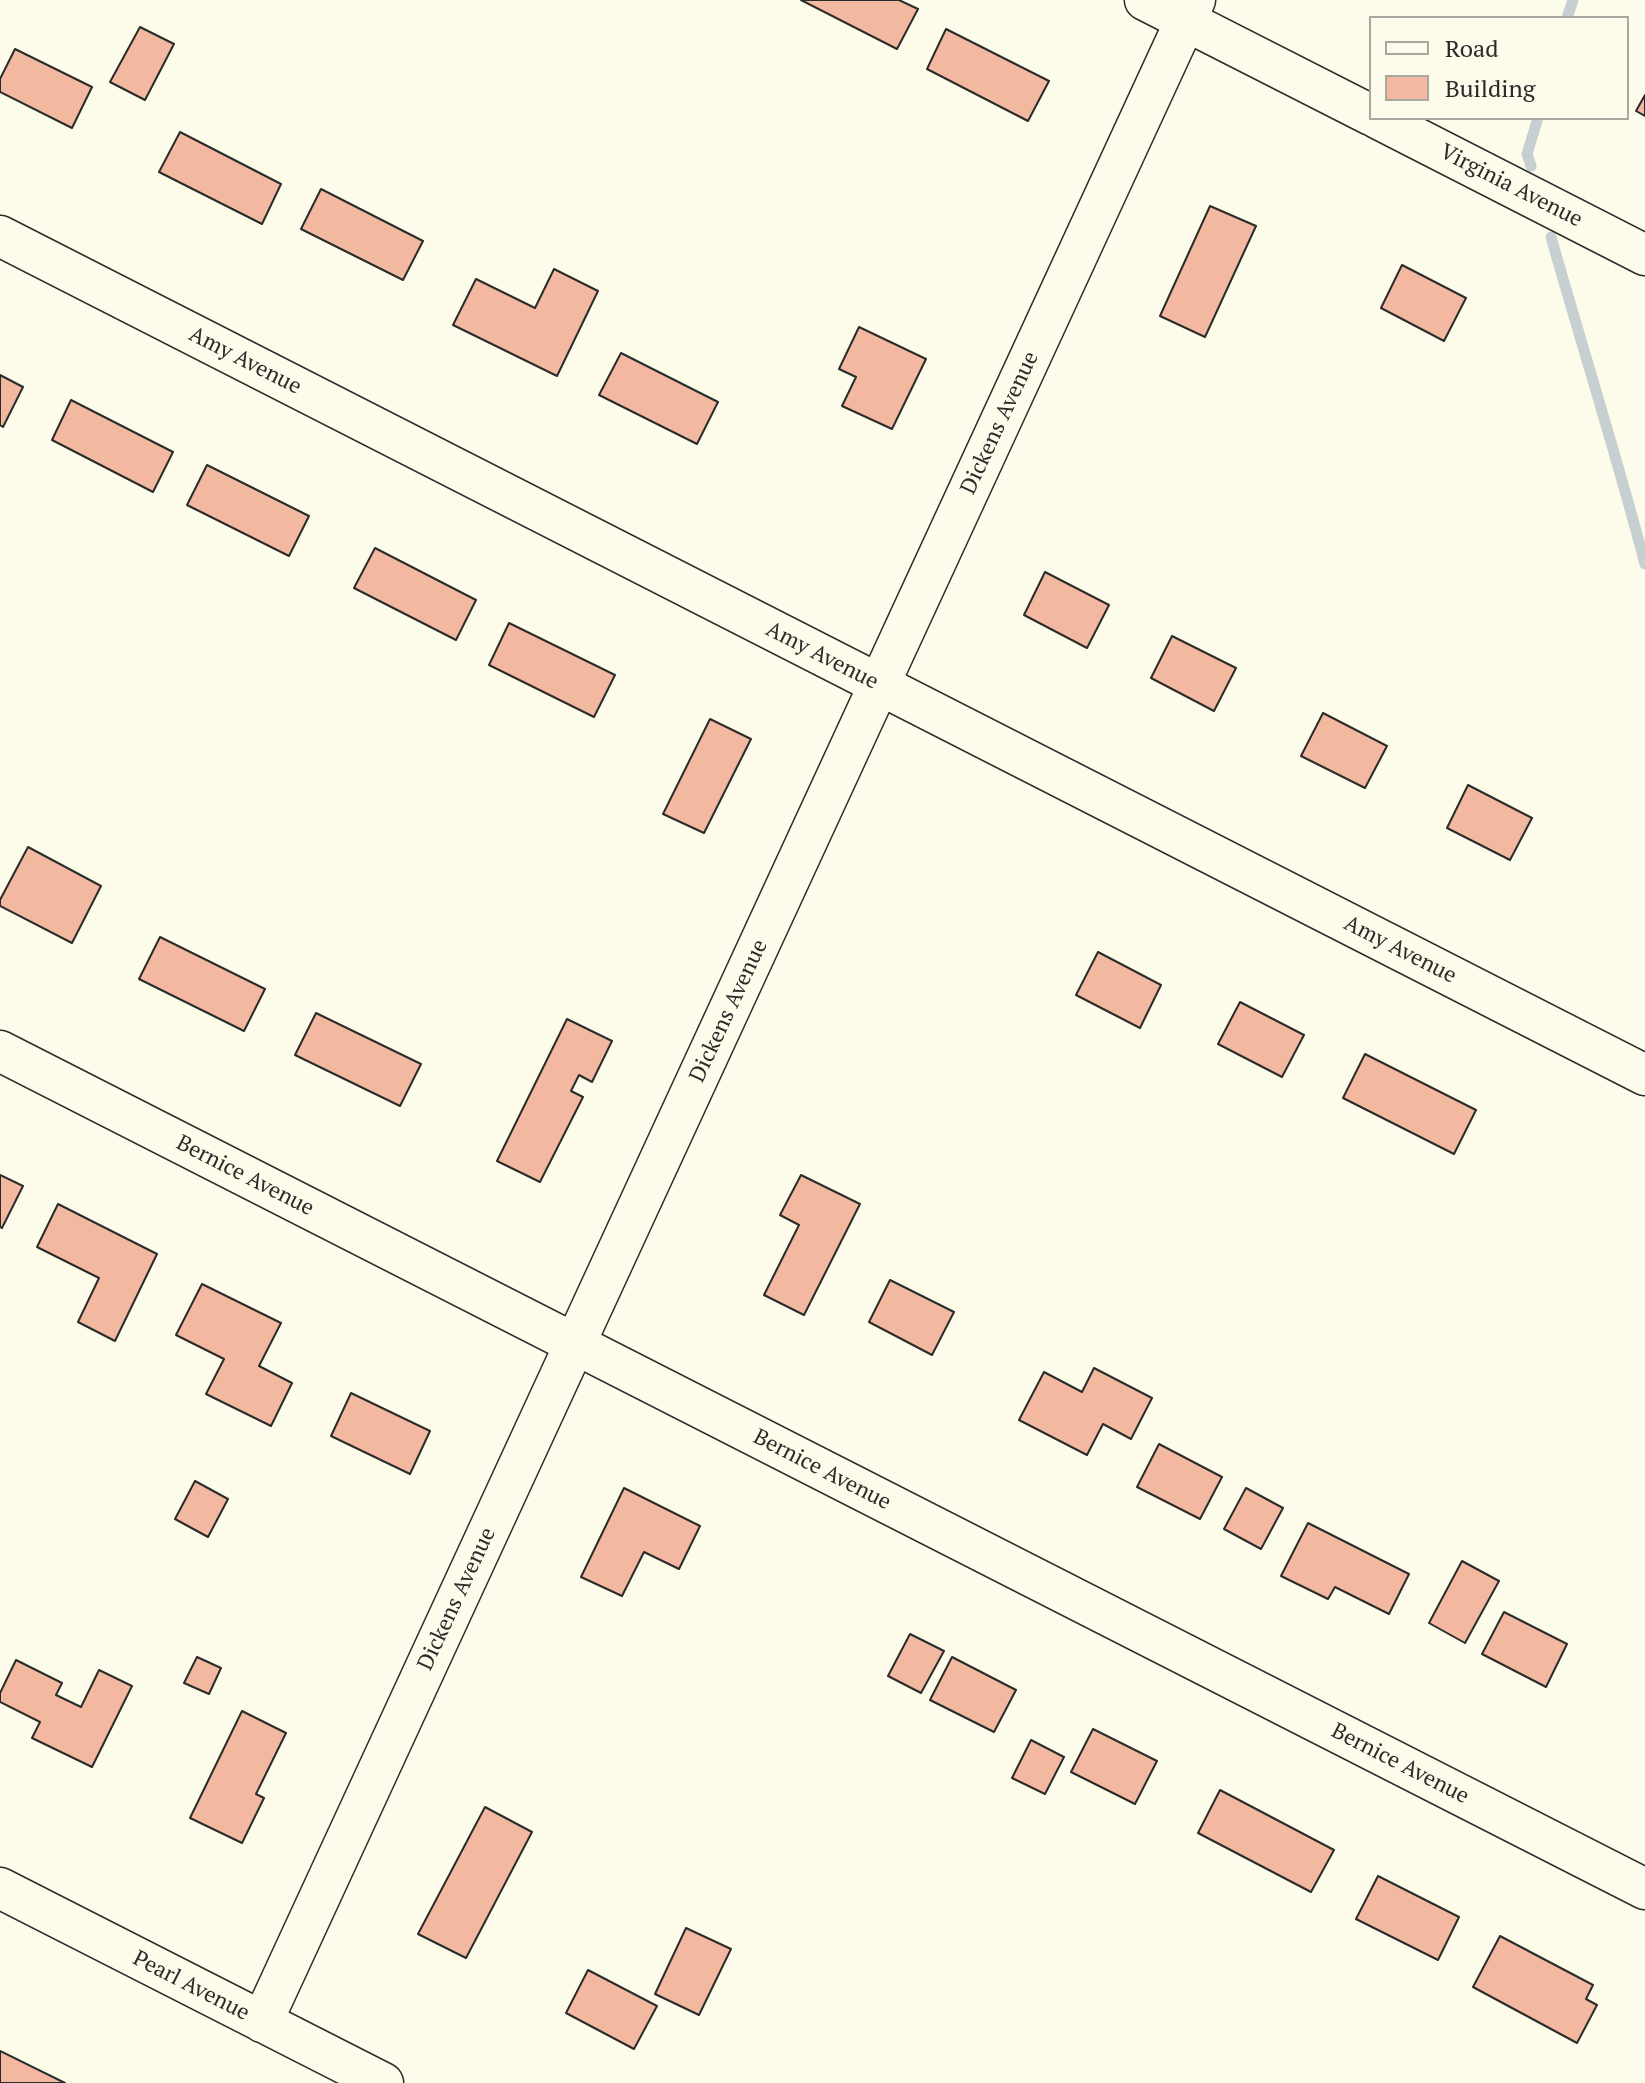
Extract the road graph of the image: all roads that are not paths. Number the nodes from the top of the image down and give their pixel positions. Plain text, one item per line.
1 (1145, 0) edge
2 (1190, 10) edge
3 (1369, 114) edge
4 (1381, 120) edge
5 (0, 236) edge
6 (1645, 255) edge
7 (879, 685) junction
8 (0, 1051) edge
9 (1645, 1075) edge
10 (575, 1344) junction
11 (0, 1888) edge
12 (1645, 1889) edge
13 (262, 2022) junction
14 (383, 2083) edge

1 - 2 street
2 - 3 street
2 - 7 street, Dickens Avenue
4 - 6 street, Virginia Avenue
5 - 7 street, Amy Avenue
7 - 9 street, Amy Avenue
7 - 10 street, Dickens Avenue
8 - 10 street, Bernice Avenue
10 - 12 street, Bernice Avenue
10 - 13 street, Dickens Avenue
11 - 13 street, Pearl Avenue
13 - 14 street, Pearl Avenue

